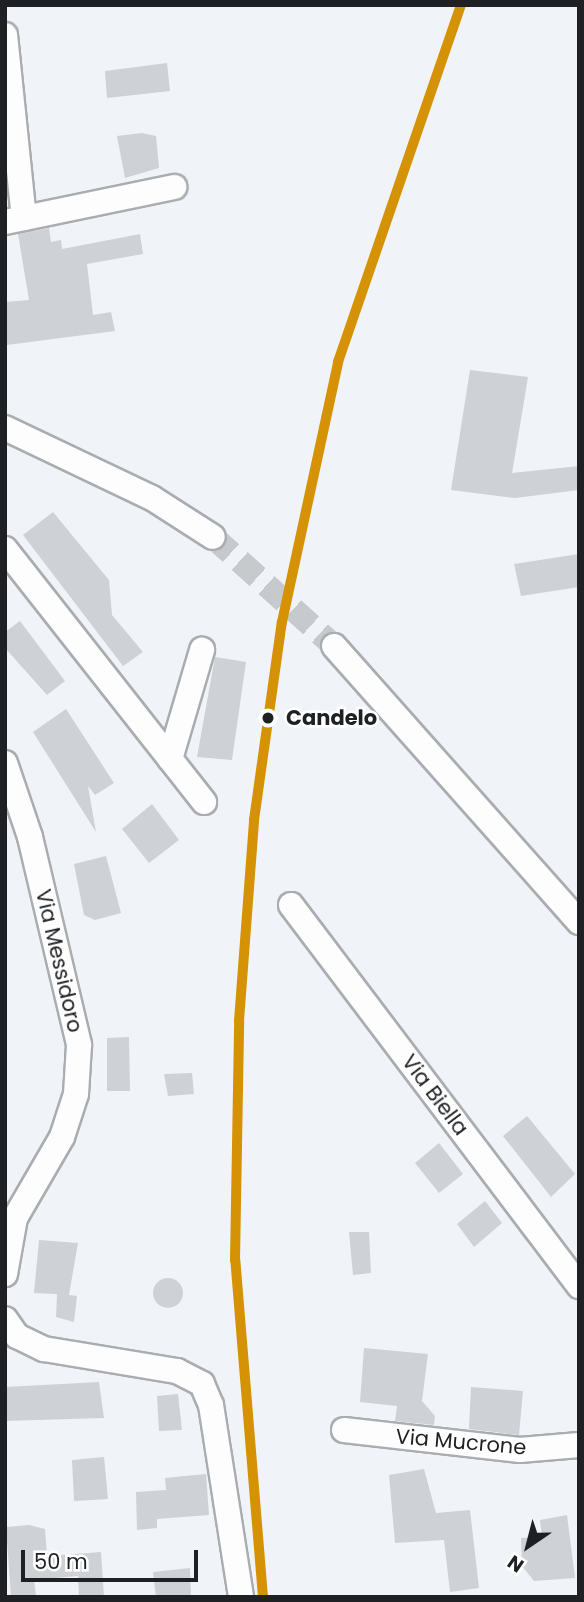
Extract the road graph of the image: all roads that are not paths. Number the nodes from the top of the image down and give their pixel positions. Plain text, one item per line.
1 (5, 35) edge
2 (174, 187) dead end
3 (15, 220) edge
4 (5, 428) edge
5 (213, 537) tunnel mouth
6 (5, 549) edge
7 (334, 646) tunnel mouth
8 (202, 650) dead end
9 (170, 759) junction
10 (5, 763) edge
11 (204, 802) dead end
12 (291, 905) dead end
13 (579, 922) edge
14 (5, 1274) edge
15 (579, 1286) edge
16 (5, 1321) edge
17 (344, 1430) dead end
18 (579, 1445) edge
19 (241, 1597) edge

1 - 3 street
2 - 3 street
4 - 5 street
6 - 9 street
7 - 13 street
8 - 9 street
9 - 11 street
10 - 14 street, Via Messidoro
12 - 15 street, Via Biella
16 - 19 street
17 - 18 street, Via Mucrone

